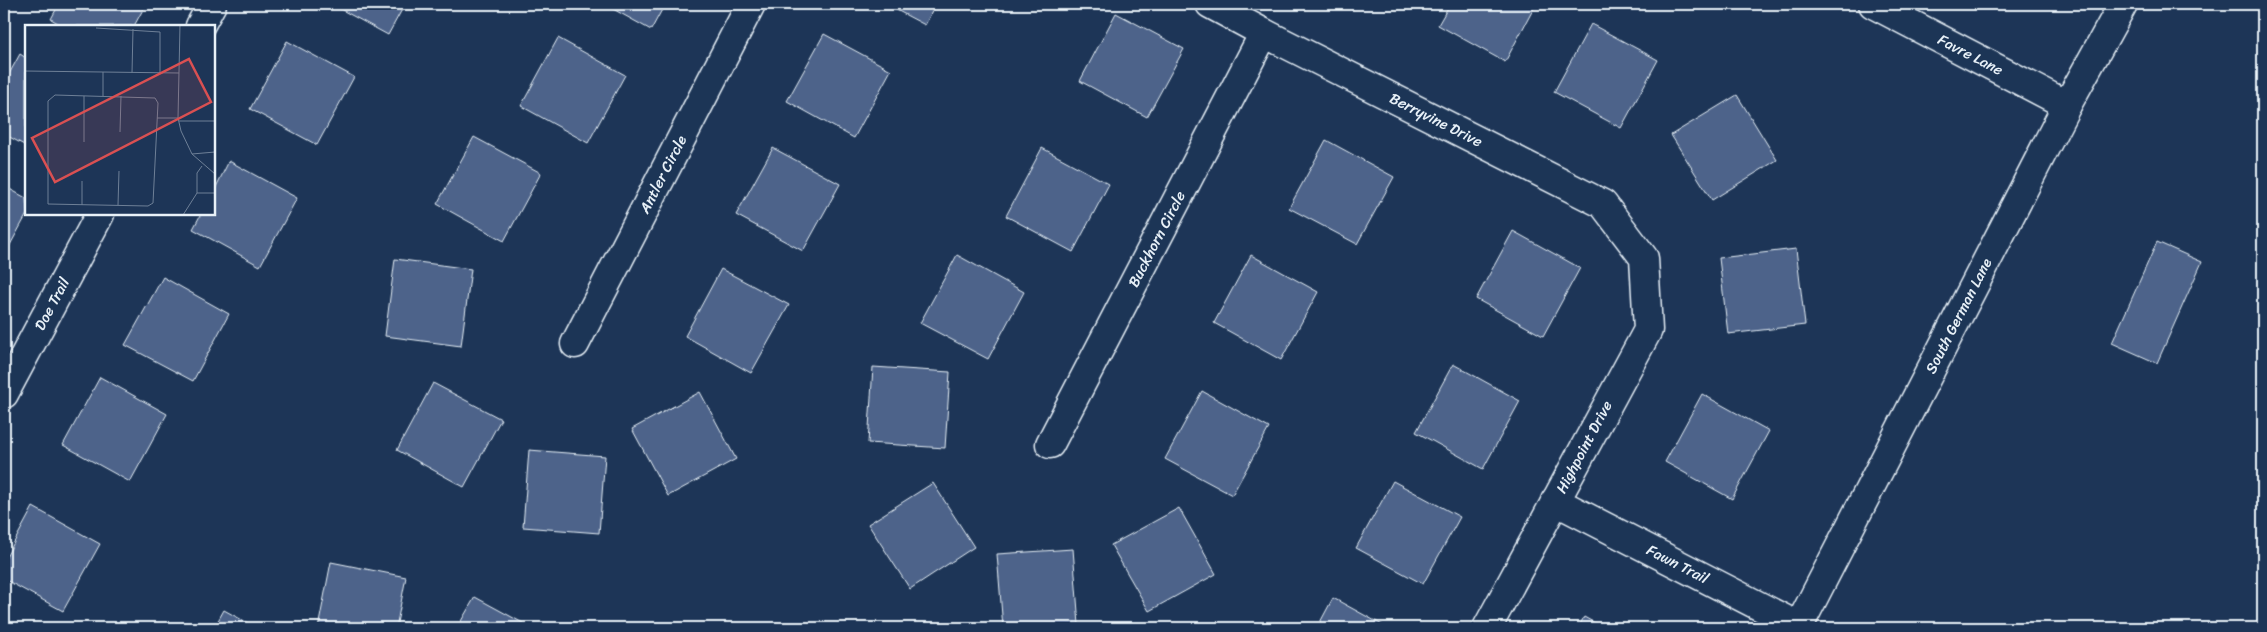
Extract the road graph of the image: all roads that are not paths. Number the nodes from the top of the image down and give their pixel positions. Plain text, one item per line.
1 (212, 4) edge
2 (750, 4) edge
3 (1210, 4) edge
4 (1873, 4) edge
5 (2123, 4) edge
6 (201, 25) edge
7 (1264, 33) junction
8 (2068, 105) junction
9 (99, 215) edge
10 (1644, 258) joint
11 (575, 344) dead end
12 (4, 394) edge
13 (1050, 444) dead end
14 (1555, 501) junction
15 (1798, 627) edge
16 (1487, 628) edge

1 - 6 street
2 - 11 street, Antler Circle
3 - 7 street, Berryvine Drive
4 - 8 street, Favre Lane
5 - 8 street, South German Lane
7 - 10 street, Berryvine Drive
7 - 13 street, Buckhorn Circle
8 - 15 street, South German Lane
9 - 12 street, Doe Trail
10 - 14 street, Highpoint Drive
14 - 15 street, Fawn Trail
14 - 16 street, Highpoint Drive

